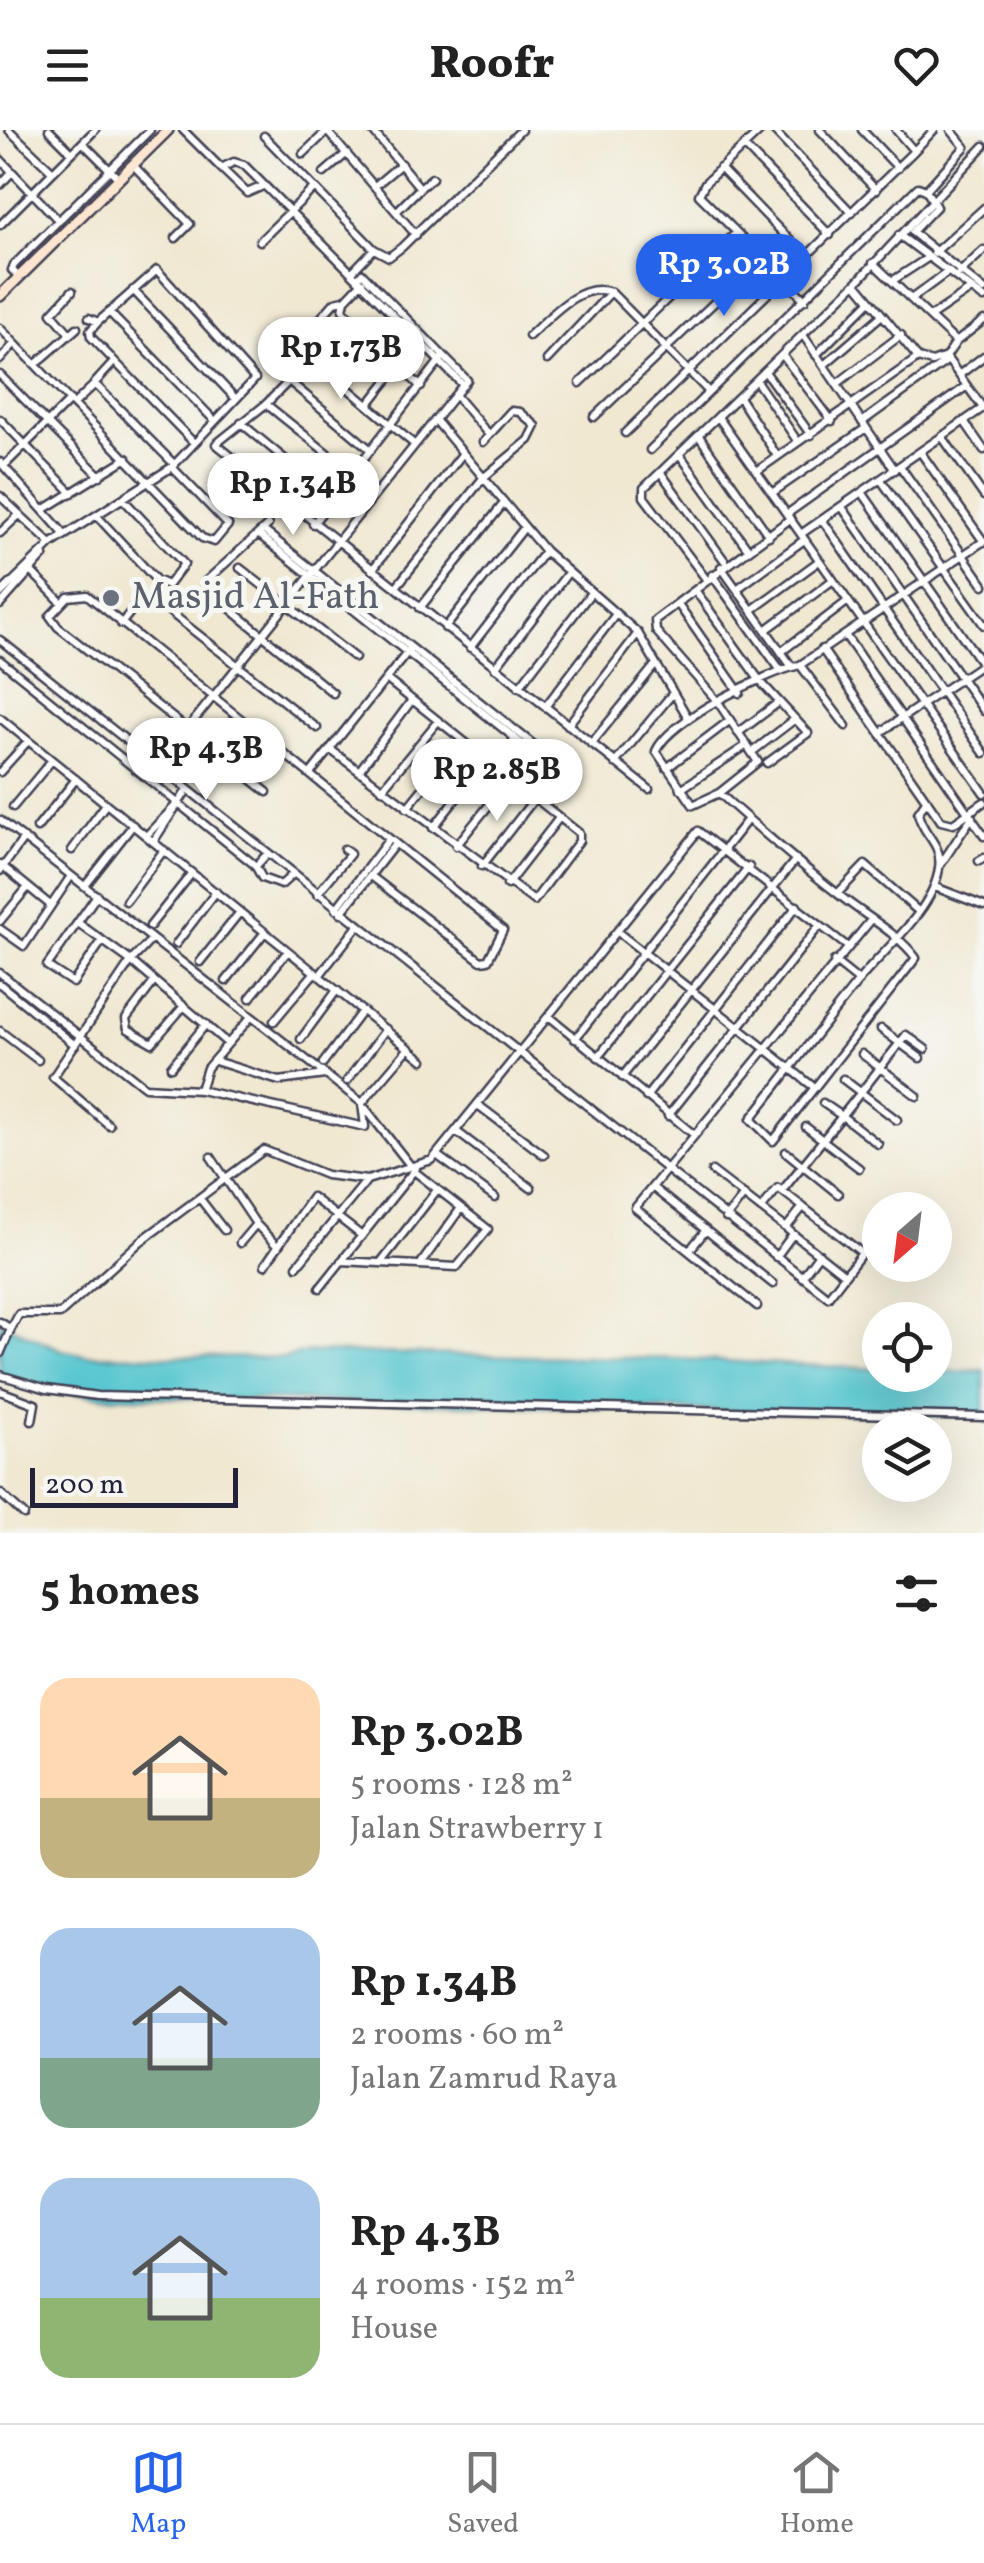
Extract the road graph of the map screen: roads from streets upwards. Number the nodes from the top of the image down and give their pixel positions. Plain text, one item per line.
1 (9, 130) edge
2 (50, 130) edge
3 (95, 130) edge
4 (150, 130) edge
5 (168, 130) edge
6 (183, 130) edge
7 (372, 130) edge
8 (521, 130) edge
9 (762, 130) edge
10 (773, 130) edge
11 (820, 130) edge
12 (862, 130) edge
13 (896, 130) edge
14 (934, 130) edge
15 (951, 130) edge
16 (326, 131) edge
17 (264, 136) dead end
18 (83, 143) junction
19 (744, 146) junction
20 (984, 146) edge
21 (914, 150) junction
22 (72, 153) junction
23 (348, 153) junction
24 (303, 154) dead end
25 (0, 159) edge
26 (401, 164) junction
27 (134, 166) junction
28 (221, 168) junction
29 (720, 168) junction
30 (898, 168) junction
31 (12, 172) junction
32 (53, 172) junction
33 (324, 173) dead end
34 (115, 175) junction
35 (432, 178) dead end
36 (0, 185) edge
37 (263, 186) junction
38 (376, 186) junction
39 (314, 188) junction
40 (420, 188) junction
41 (876, 190) junction
42 (926, 190) junction
43 (34, 192) junction
44 (931, 200) junction
45 (984, 208) edge
46 (397, 211) junction
47 (852, 213) junction
48 (288, 214) junction
49 (59, 222) junction
50 (0, 225) edge
51 (736, 233) junction
52 (416, 235) junction
53 (830, 235) junction
54 (900, 235) junction
55 (176, 238) dead end
56 (260, 240) dead end
57 (374, 249) junction
58 (984, 250) edge
59 (932, 255) junction
60 (761, 258) junction
61 (807, 258) junction
62 (873, 264) junction
63 (949, 271) junction
64 (960, 273) junction
65 (19, 277) junction
66 (357, 277) junction
67 (782, 280) junction
68 (892, 281) junction
69 (856, 283) junction
70 (971, 289) junction
71 (72, 290) dead end
72 (132, 290) junction
73 (984, 290) edge
74 (611, 292) junction
75 (0, 295) edge
76 (984, 298) edge
77 (911, 299) junction
78 (345, 300) junction
79 (805, 300) junction
80 (870, 301) junction
81 (109, 312) junction
82 (882, 315) junction
83 (930, 316) junction
84 (88, 318) dead end
85 (350, 320) junction
86 (984, 320) edge
87 (98, 322) junction
88 (642, 322) junction
89 (0, 328) edge
90 (77, 328) dead end
91 (280, 330) dead end
92 (68, 333) junction
93 (901, 335) junction
94 (529, 336) dead end
95 (803, 336) junction
96 (956, 342) junction
97 (14, 344) junction
98 (374, 344) junction
99 (668, 348) junction
100 (816, 355) junction
101 (783, 356) junction
102 (984, 356) edge
103 (442, 357) junction
104 (312, 358) junction
105 (918, 358) junction
106 (947, 359) junction
107 (0, 360) edge
108 (547, 360) dead end
109 (114, 362) junction
110 (36, 364) junction
111 (824, 365) junction
112 (398, 366) junction
113 (690, 372) junction
114 (766, 373) junction
115 (0, 375) edge
116 (959, 375) junction
117 (756, 381) junction
118 (289, 382) junction
119 (580, 383) dead end
120 (94, 384) junction
121 (838, 384) junction
122 (344, 386) junction
123 (967, 386) junction
124 (420, 387) junction
125 (984, 388) edge
126 (709, 392) junction
127 (974, 395) junction
128 (456, 396) junction
129 (739, 397) junction
130 (235, 398) junction
131 (72, 402) junction
132 (266, 404) junction
133 (368, 405) junction
134 (852, 407) junction
135 (984, 409) edge
136 (718, 416) junction
137 (594, 417) dead end
138 (0, 419) edge
139 (214, 420) junction
140 (436, 421) junction
141 (832, 421) junction
142 (964, 421) junction
143 (48, 423) junction
144 (241, 424) junction
145 (392, 425) junction
146 (864, 425) junction
147 (624, 433) dead end
148 (811, 434) junction
149 (698, 436) junction
150 (943, 438) junction
151 (798, 442) junction
152 (194, 443) junction
153 (24, 444) junction
154 (415, 444) junction
155 (880, 449) junction
156 (371, 450) junction
157 (650, 450) dead end
158 (984, 450) edge
159 (463, 453) junction
160 (921, 453) junction
161 (680, 455) junction
162 (777, 456) junction
163 (127, 458) junction
164 (2, 464) edge
165 (174, 466) junction
166 (898, 468) junction
167 (757, 471) junction
168 (352, 473) junction
169 (661, 473) junction
170 (100, 476) junction
171 (484, 478) junction
172 (882, 480) junction
173 (150, 482) junction
174 (772, 492) junction
175 (862, 492) junction
176 (72, 493) junction
177 (984, 496) edge
178 (332, 498) junction
179 (3, 499) edge
180 (123, 500) junction
181 (504, 503) junction
182 (842, 506) junction
183 (0, 509) edge
184 (46, 509) junction
185 (19, 515) junction
186 (97, 516) junction
187 (789, 517) junction
188 (823, 521) junction
189 (313, 524) junction
190 (524, 528) junction
191 (0, 533) edge
192 (65, 535) junction
193 (769, 536) junction
194 (803, 537) junction
195 (984, 541) edge
196 (337, 543) junction
197 (51, 545) junction
198 (748, 550) junction
199 (544, 551) junction
200 (964, 554) junction
201 (820, 561) junction
202 (724, 566) junction
203 (240, 568) dead end
204 (29, 569) junction
205 (944, 569) junction
206 (372, 570) junction
207 (310, 572) junction
208 (567, 574) junction
209 (709, 577) junction
210 (833, 580) junction
211 (925, 584) junction
212 (984, 585) edge
213 (735, 586) junction
214 (396, 588) junction
215 (695, 590) junction
216 (724, 590) junction
217 (0, 594) edge
218 (590, 594) junction
219 (904, 596) junction
220 (142, 597) dead end
221 (848, 601) junction
222 (60, 602) junction
223 (678, 604) junction
224 (0, 605) edge
225 (288, 605) junction
226 (420, 608) junction
227 (752, 610) junction
228 (885, 610) junction
229 (171, 613) dead end
230 (616, 614) junction
231 (862, 623) junction
232 (121, 624) junction
233 (984, 625) edge
234 (444, 628) junction
235 (766, 631) junction
236 (638, 633) junction
237 (263, 634) junction
238 (845, 635) junction
239 (0, 640) edge
240 (470, 648) junction
241 (409, 650) junction
242 (822, 650) junction
243 (781, 652) junction
244 (355, 658) dead end
245 (0, 660) edge
246 (656, 664) junction
247 (983, 665) edge
248 (238, 666) junction
249 (796, 666) junction
250 (495, 668) junction
251 (779, 668) junction
252 (960, 678) junction
253 (386, 680) junction
254 (760, 682) junction
255 (519, 687) junction
256 (332, 692) dead end
257 (941, 692) junction
258 (673, 693) junction
259 (740, 693) junction
260 (211, 699) junction
261 (412, 700) junction
262 (473, 701) junction
263 (718, 702) junction
264 (779, 702) junction
265 (545, 706) junction
266 (922, 706) junction
267 (984, 711) edge
268 (688, 716) junction
269 (904, 718) junction
270 (795, 719) junction
271 (1, 721) edge
272 (438, 721) junction
273 (730, 721) junction
274 (568, 725) junction
275 (846, 726) dead end
276 (318, 728) dead end
277 (188, 729) junction
278 (881, 732) junction
279 (738, 733) junction
280 (516, 738) junction
281 (462, 740) junction
282 (28, 741) junction
283 (591, 744) junction
284 (750, 748) junction
285 (331, 750) junction
286 (538, 752) junction
287 (984, 753) edge
288 (52, 760) junction
289 (487, 760) junction
290 (615, 763) junction
291 (767, 763) dead end
292 (157, 766) junction
293 (495, 766) junction
294 (667, 768) junction
295 (0, 772) edge
296 (359, 772) junction
297 (310, 774) junction
298 (564, 777) dead end
299 (148, 778) junction
300 (76, 779) junction
301 (510, 779) junction
302 (577, 779) dead end
303 (187, 789) junction
304 (680, 789) junction
305 (382, 790) junction
306 (648, 790) dead end
307 (267, 792) dead end
308 (718, 793) junction
309 (984, 793) edge
310 (535, 798) junction
311 (927, 800) junction
312 (984, 802) edge
313 (106, 804) junction
314 (177, 804) junction
315 (13, 807) dead end
316 (407, 808) junction
317 (971, 815) junction
318 (559, 818) junction
319 (748, 819) junction
320 (0, 820) edge
321 (133, 825) junction
322 (37, 828) dead end
323 (433, 828) junction
324 (984, 835) edge
325 (24, 838) junction
326 (150, 839) junction
327 (392, 842) junction
328 (456, 846) junction
329 (724, 848) junction
330 (344, 849) dead end
331 (72, 850) dead end
332 (164, 850) junction
333 (268, 852) junction
334 (796, 858) junction
335 (940, 865) junction
336 (256, 866) junction
337 (482, 866) junction
338 (749, 866) junction
339 (1, 868) edge
340 (192, 873) junction
341 (292, 875) junction
342 (71, 876) junction
343 (372, 876) junction
344 (507, 885) junction
345 (85, 886) junction
346 (773, 886) junction
347 (28, 887) junction
348 (934, 887) junction
349 (216, 892) junction
350 (97, 894) junction
351 (317, 894) junction
352 (837, 894) junction
353 (126, 901) dead end
354 (49, 904) junction
355 (797, 906) junction
356 (984, 906) edge
357 (918, 910) junction
358 (338, 911) junction
359 (240, 912) junction
360 (871, 920) junction
361 (0, 921) edge
362 (78, 923) junction
363 (820, 925) junction
364 (150, 926) dead end
365 (357, 927) junction
366 (0, 929) edge
367 (265, 932) junction
368 (619, 933) junction
369 (895, 938) junction
370 (150, 940) junction
371 (102, 941) junction
372 (176, 944) dead end
373 (848, 947) junction
374 (288, 951) junction
375 (644, 952) junction
376 (131, 961) junction
377 (834, 961) junction
378 (200, 962) dead end
379 (668, 970) junction
380 (0, 973) edge
381 (317, 974) junction
382 (226, 981) dead end
383 (859, 981) junction
384 (154, 982) junction
385 (0, 984) edge
386 (338, 990) junction
387 (692, 990) junction
388 (250, 998) dead end
389 (184, 1006) junction
390 (362, 1010) junction
391 (717, 1010) junction
392 (550, 1017) junction
393 (250, 1018) junction
394 (274, 1021) dead end
395 (206, 1024) junction
396 (386, 1029) junction
397 (740, 1029) junction
398 (0, 1030) edge
399 (881, 1030) dead end
400 (301, 1039) dead end
401 (575, 1039) junction
402 (77, 1042) junction
403 (227, 1043) junction
404 (900, 1043) junction
405 (764, 1047) junction
406 (409, 1048) junction
407 (925, 1049) dead end
408 (521, 1054) junction
409 (862, 1054) dead end
410 (598, 1057) junction
411 (920, 1058) dead end
412 (38, 1060) dead end
413 (424, 1060) dead end
414 (215, 1061) junction
415 (323, 1063) dead end
416 (172, 1068) dead end
417 (880, 1068) junction
418 (790, 1069) junction
419 (325, 1076) junction
420 (622, 1077) junction
421 (843, 1078) dead end
422 (347, 1081) dead end
423 (815, 1088) junction
424 (200, 1090) junction
425 (861, 1092) junction
426 (917, 1096) dead end
427 (646, 1097) junction
428 (823, 1103) dead end
429 (362, 1104) junction
430 (478, 1105) junction
431 (668, 1116) junction
432 (842, 1116) junction
433 (898, 1120) dead end
434 (109, 1125) dead end
435 (806, 1126) dead end
436 (456, 1132) junction
437 (692, 1133) junction
438 (822, 1140) junction
439 (878, 1144) dead end
440 (786, 1152) dead end
441 (544, 1154) dead end
442 (438, 1156) junction
443 (211, 1157) dead end
444 (414, 1166) junction
445 (802, 1166) junction
446 (859, 1168) dead end
447 (665, 1170) junction
448 (712, 1171) dead end
449 (226, 1178) junction
450 (367, 1180) junction
451 (652, 1187) junction
452 (531, 1188) dead end
453 (437, 1190) junction
454 (782, 1191) junction
455 (838, 1194) dead end
456 (744, 1195) junction
457 (495, 1198) dead end
458 (201, 1200) junction
459 (802, 1207) junction
460 (461, 1208) junction
461 (761, 1209) junction
462 (339, 1216) junction
463 (726, 1218) junction
464 (256, 1224) junction
465 (786, 1228) junction
466 (224, 1230) dead end
467 (706, 1230) junction
468 (794, 1234) junction
469 (362, 1236) junction
470 (240, 1243) dead end
471 (278, 1247) junction
472 (689, 1252) junction
473 (819, 1254) junction
474 (776, 1256) junction
475 (341, 1261) junction
476 (380, 1263) junction
477 (422, 1263) junction
478 (264, 1265) dead end
479 (297, 1266) dead end
480 (845, 1275) junction
481 (802, 1277) junction
482 (773, 1284) dead end
483 (320, 1288) dead end
484 (757, 1306) dead end
485 (0, 1322) edge
486 (10, 1332) junction
487 (0, 1354) edge
488 (0, 1375) edge
489 (0, 1391) edge
490 (984, 1417) edge
491 (32, 1421) dead end
492 (0, 1491) edge
493 (24, 1516) dead end

1 - 32 street
2 - 22 street
3 - 18 street
4 - 34 street
5 - 27 street
6 - 28 street
7 - 26 street
8 - 52 street
9 - 19 street
10 - 47 street
11 - 41 street
12 - 30 street
13 - 21 street
14 - 21 street
15 - 42 street
16 - 23 street
16 - 24 street
17 - 39 street
18 - 22 street
18 - 34 street
19 - 29 street
19 - 53 street
20 - 44 street
21 - 30 street
22 - 32 street
23 - 33 street
23 - 38 street
25 - 31 street
26 - 38 street
26 - 40 street
27 - 34 street
27 - 55 street
28 - 37 street
28 - 37 street
29 - 51 street
29 - 61 street
30 - 41 street
31 - 36 street
31 - 43 street
32 - 43 street
34 - 49 street
34 - 65 street
35 - 40 street
37 - 48 street
38 - 46 street
39 - 48 street
39 - 57 street
40 - 46 street
41 - 47 street
42 - 44 street
42 - 79 street
43 - 49 street
43 - 50 street
44 - 54 street
44 - 59 street
45 - 59 street
46 - 52 street
47 - 53 street
48 - 56 street
48 - 66 street
49 - 65 street
51 - 60 street
51 - 88 street
52 - 57 street
53 - 61 street
54 - 59 street
54 - 62 street
57 - 66 street
58 - 64 street
59 - 63 street
59 - 64 street
59 - 68 street
60 - 67 street
60 - 99 street
61 - 67 street
62 - 68 street
62 - 69 street
63 - 70 street
63 - 77 street
64 - 73 street
65 - 75 street
66 - 78 street
66 - 103 street
67 - 79 street
67 - 113 street
68 - 77 street
69 - 80 street
69 - 95 street
70 - 76 street
70 - 83 street
71 - 92 street
72 - 81 street
72 - 130 street
72 - 130 street
74 - 88 street
74 - 94 street
74 - 108 street
77 - 83 street
78 - 85 street
78 - 91 street
79 - 126 street
80 - 82 street
80 - 100 street
81 - 87 street
81 - 139 street
82 - 93 street
82 - 111 street
83 - 96 street
84 - 87 street
85 - 98 street
85 - 104 street
86 - 96 street
87 - 109 street
88 - 99 street
88 - 119 street
89 - 97 street
90 - 92 street
92 - 110 street
93 - 105 street
93 - 121 street
95 - 100 street
95 - 101 street
96 - 106 street
97 - 107 street
97 - 110 street
98 - 112 street
98 - 122 street
99 - 113 street
99 - 137 street
100 - 111 street
101 - 114 street
101 - 141 street
102 - 116 street
103 - 124 street
103 - 128 street
104 - 118 street
104 - 122 street
105 - 106 street
105 - 134 street
106 - 116 street
106 - 146 street
109 - 120 street
109 - 152 street
110 - 131 street
111 - 121 street
112 - 124 street
112 - 133 street
113 - 126 street
113 - 147 street
114 - 117 street
114 - 148 street
115 - 143 street
116 - 123 street
117 - 129 street
117 - 151 street
118 - 132 street
118 - 156 street
120 - 131 street
120 - 165 street
121 - 134 street
122 - 133 street
123 - 127 street
123 - 155 street
124 - 145 street
125 - 127 street
126 - 157 street
127 - 135 street
128 - 140 street
128 - 171 street
129 - 136 street
129 - 162 street
130 - 139 street
131 - 143 street
131 - 163 street
132 - 144 street
132 - 168 street
133 - 145 street
134 - 141 street
134 - 146 street
135 - 142 street
136 - 149 street
136 - 167 street
138 - 153 street
139 - 152 street
140 - 154 street
140 - 159 street
141 - 148 street
142 - 150 street
142 - 158 street
143 - 153 street
143 - 170 street
144 - 178 street
144 - 189 street
145 - 154 street
145 - 156 street
146 - 155 street
146 - 174 street
148 - 151 street
149 - 161 street
149 - 193 street
150 - 160 street
150 - 177 street
151 - 162 street
152 - 165 street
153 - 164 street
153 - 176 street
154 - 196 street
155 - 166 street
155 - 187 street
156 - 168 street
159 - 171 street
159 - 206 street
160 - 166 street
160 - 195 street
161 - 169 street
161 - 198 street
162 - 167 street
163 - 170 street
163 - 173 street
164 - 184 street
165 - 173 street
165 - 173 street
166 - 172 street
166 - 200 street
167 - 174 street
168 - 178 street
169 - 202 street
169 - 209 street
170 - 176 street
171 - 181 street
171 - 214 street
172 - 175 street
172 - 205 street
173 - 180 street
174 - 187 street
175 - 182 street
175 - 211 street
176 - 184 street
178 - 189 street
179 - 183 street
179 - 185 street
180 - 186 street
180 - 186 street
181 - 190 street
181 - 226 street
182 - 188 street
182 - 219 street
184 - 192 street
185 - 191 street
185 - 197 street
186 - 192 street
187 - 193 street
187 - 194 street
188 - 194 street
188 - 228 street
189 - 196 street
190 - 199 street
190 - 234 street
192 - 197 street
193 - 198 street
194 - 201 street
194 - 213 street
195 - 200 street
196 - 206 street
196 - 207 street
197 - 204 street
198 - 202 street
199 - 208 street
199 - 240 street
200 - 205 street
200 - 212 street
201 - 210 street
201 - 227 street
202 - 209 street
202 - 213 street
203 - 225 street
204 - 217 street
204 - 222 street
204 - 224 street
205 - 211 street
205 - 233 street
206 - 214 street
207 - 225 street
207 - 237 street
207 - 241 street
208 - 218 street
208 - 250 street
209 - 215 street
209 - 216 street
210 - 221 street
210 - 235 street
211 - 219 street
211 - 247 street
213 - 216 street
213 - 227 street
214 - 226 street
215 - 223 street
215 - 254 street
216 - 251 street
218 - 230 street
218 - 255 street
219 - 228 street
219 - 252 street
220 - 232 street
221 - 231 street
221 - 243 street
222 - 232 street
222 - 277 street
223 - 259 street
223 - 263 street
225 - 237 street
225 - 244 street
226 - 234 street
227 - 235 street
228 - 231 street
228 - 257 street
229 - 248 street
230 - 236 street
230 - 265 street
231 - 238 street
231 - 266 street
232 - 260 street
234 - 240 street
235 - 243 street
236 - 246 street
236 - 274 street
237 - 248 street
237 - 256 street
238 - 242 street
238 - 269 street
239 - 292 street
240 - 250 street
241 - 253 street
241 - 262 street
242 - 249 street
242 - 278 street
243 - 249 street
245 - 299 street
246 - 258 street
246 - 283 street
247 - 252 street
248 - 260 street
248 - 276 street
249 - 251 street
249 - 275 street
250 - 255 street
251 - 254 street
252 - 257 street
252 - 267 street
253 - 261 street
253 - 285 street
254 - 259 street
254 - 264 street
255 - 265 street
257 - 266 street
257 - 287 street
258 - 268 street
258 - 290 street
259 - 263 street
260 - 277 street
260 - 297 street
261 - 272 street
261 - 296 street
262 - 280 street
262 - 286 street
263 - 268 street
263 - 273 street
264 - 270 street
264 - 279 street
265 - 274 street
266 - 269 street
266 - 309 street
268 - 294 street
269 - 278 street
269 - 317 street
270 - 284 street
270 - 291 street
271 - 282 street
272 - 281 street
272 - 305 street
273 - 279 street
273 - 294 street
274 - 283 street
277 - 292 street
277 - 307 street
278 - 311 street
279 - 284 street
280 - 286 street
280 - 293 street
281 - 289 street
281 - 316 street
282 - 288 street
282 - 295 street
283 - 290 street
284 - 304 street
284 - 308 street
285 - 296 street
285 - 297 street
286 - 298 street
286 - 302 street
288 - 300 street
288 - 315 street
289 - 293 street
289 - 323 street
290 - 306 street
292 - 299 street
292 - 303 street
293 - 301 street
294 - 304 street
296 - 305 street
297 - 327 street
299 - 314 street
300 - 313 street
300 - 322 street
301 - 310 street
301 - 328 street
303 - 314 street
303 - 333 street
304 - 308 street
305 - 316 street
308 - 319 street
310 - 318 street
310 - 337 street
311 - 317 street
311 - 335 street
312 - 317 street
313 - 321 street
313 - 331 street
314 - 326 street
314 - 336 street
316 - 323 street
317 - 324 street
317 - 335 street
318 - 344 street
318 - 344 street
319 - 329 street
319 - 334 street
320 - 325 street
321 - 326 street
321 - 345 street
323 - 328 street
325 - 339 street
325 - 342 street
326 - 332 street
327 - 343 street
327 - 343 street
327 - 358 street
328 - 337 street
329 - 338 street
329 - 368 street
329 - 375 street
330 - 351 street
332 - 340 street
332 - 353 street
333 - 336 street
333 - 341 street
334 - 346 street
334 - 352 street
335 - 348 street
336 - 341 street
337 - 344 street
338 - 346 street
338 - 379 street
339 - 347 street
340 - 349 street
340 - 364 street
341 - 351 street
342 - 345 street
342 - 354 street
343 - 358 street
345 - 350 street
346 - 355 street
346 - 387 street
347 - 354 street
347 - 361 street
348 - 356 street
348 - 357 street
349 - 359 street
349 - 372 street
350 - 362 street
350 - 370 street
351 - 358 street
352 - 357 street
352 - 360 street
354 - 366 street
355 - 363 street
355 - 391 street
357 - 369 street
358 - 365 street
359 - 367 street
359 - 378 street
360 - 369 street
360 - 373 street
362 - 371 street
362 - 371 street
363 - 373 street
363 - 397 street
365 - 381 street
365 - 408 street
367 - 374 street
367 - 382 street
368 - 375 street
368 - 392 street
369 - 383 street
369 - 423 street
370 - 376 street
370 - 393 street
371 - 376 street
373 - 377 street
374 - 381 street
374 - 388 street
375 - 379 street
375 - 401 street
376 - 384 street
376 - 402 street
377 - 383 street
377 - 405 street
379 - 387 street
379 - 410 street
380 - 402 street
381 - 386 street
381 - 394 street
383 - 418 street
384 - 389 street
384 - 389 street
385 - 402 street
386 - 390 street
386 - 400 street
387 - 391 street
387 - 420 street
389 - 395 street
390 - 396 street
390 - 415 street
391 - 397 street
391 - 427 street
392 - 401 street
392 - 408 street
393 - 403 street
393 - 419 street
395 - 403 street
395 - 416 street
396 - 406 street
396 - 422 street
397 - 405 street
397 - 431 street
398 - 412 street
399 - 404 street
401 - 410 street
402 - 424 street
402 - 434 street
403 - 414 street
404 - 407 street
404 - 411 street
404 - 417 street
405 - 418 street
405 - 437 street
406 - 413 street
406 - 429 street
408 - 430 street
408 - 447 street
409 - 417 street
410 - 420 street
414 - 419 street
414 - 424 street
417 - 425 street
417 - 426 street
418 - 423 street
418 - 423 street
419 - 429 street
420 - 427 street
421 - 425 street
424 - 429 street
425 - 432 street
425 - 433 street
427 - 431 street
428 - 432 street
429 - 444 street
430 - 436 street
430 - 441 street
431 - 437 street
432 - 438 street
432 - 439 street
435 - 438 street
436 - 442 street
436 - 452 street
437 - 447 street
438 - 445 street
438 - 446 street
440 - 445 street
442 - 444 street
442 - 457 street
443 - 449 street
444 - 450 street
444 - 453 street
444 - 469 street
445 - 454 street
445 - 455 street
447 - 451 street
447 - 463 street
448 - 456 street
449 - 450 street
449 - 458 street
449 - 464 street
450 - 462 street
451 - 467 street
451 - 472 street
453 - 460 street
453 - 476 street
454 - 459 street
454 - 461 street
456 - 461 street
456 - 463 street
458 - 466 street
458 - 486 street
459 - 465 street
459 - 480 street
460 - 477 street
460 - 477 street
461 - 465 street
462 - 469 street
462 - 471 street
462 - 479 street
463 - 474 street
464 - 470 street
464 - 471 street
465 - 468 street
467 - 472 street
467 - 482 street
468 - 473 street
468 - 474 street
469 - 475 street
471 - 478 street
472 - 484 street
473 - 480 street
473 - 481 street
474 - 481 street
475 - 476 street
475 - 483 street
476 - 477 street
480 - 481 street
485 - 486 street
486 - 487 street
488 - 490 street
489 - 491 street
492 - 493 street

